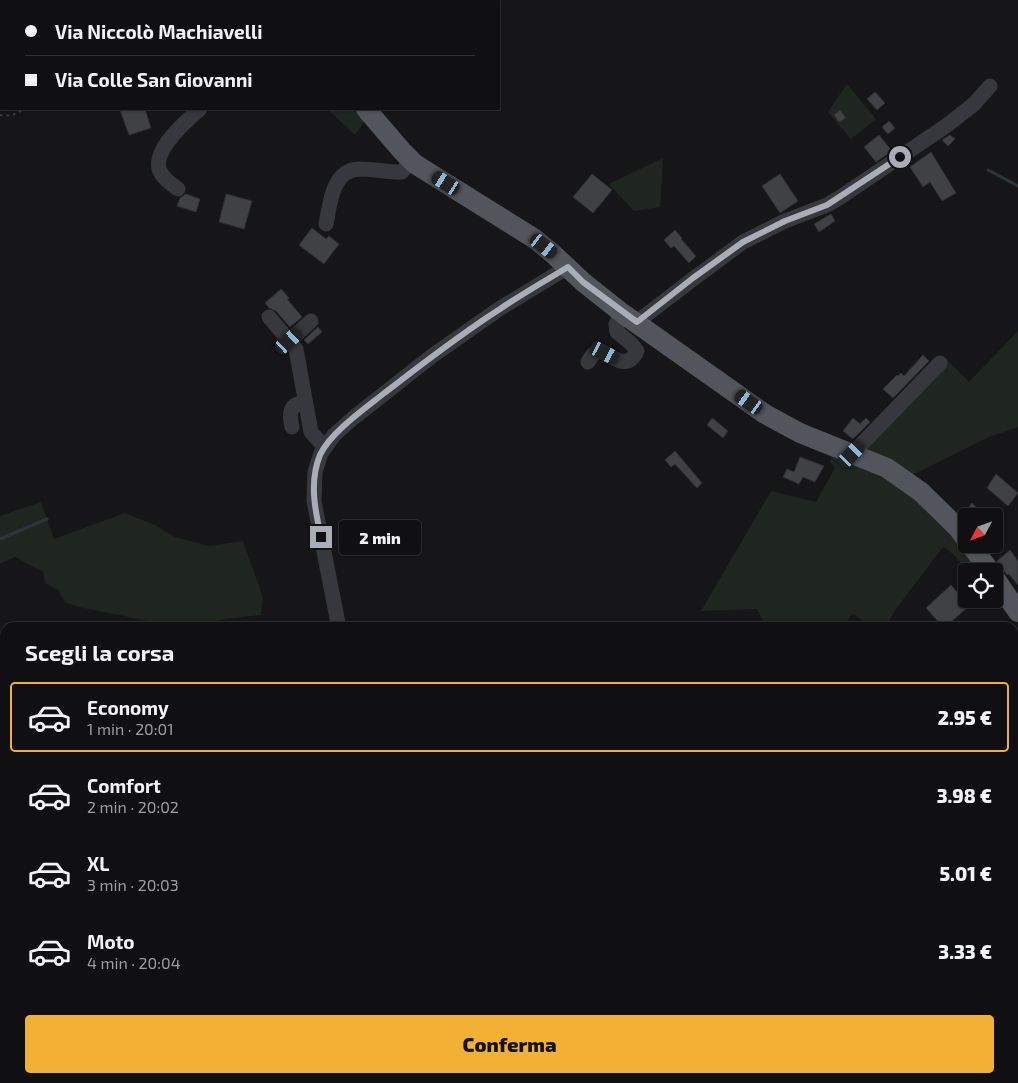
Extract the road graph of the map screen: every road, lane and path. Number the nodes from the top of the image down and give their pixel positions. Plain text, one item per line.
1 (990, 86) dead end
2 (22, 110) edge
3 (199, 110) edge
4 (367, 110) edge
5 (0, 115) edge
6 (412, 160) junction
7 (178, 189) dead end
8 (326, 224) dead end
9 (568, 267) junction
10 (630, 317) junction
11 (269, 318) dead end
12 (311, 321) dead end
13 (289, 341) junction
14 (588, 362) dead end
15 (940, 363) dead end
16 (305, 403) junction
17 (292, 427) dead end
18 (326, 446) junction
19 (852, 454) junction
20 (958, 528) edge
21 (1003, 590) edge
22 (1018, 612) edge
23 (338, 622) edge

1 - 10 street
2 - 5 path
3 - 7 street
4 - 6 main road
6 - 8 street
6 - 9 main road
9 - 10 main road
9 - 18 street
10 - 14 street
10 - 19 main road
11 - 13 street
12 - 13 street
13 - 16 street
15 - 19 street
16 - 17 street
16 - 18 street
18 - 23 street
19 - 20 main road
21 - 22 main road

